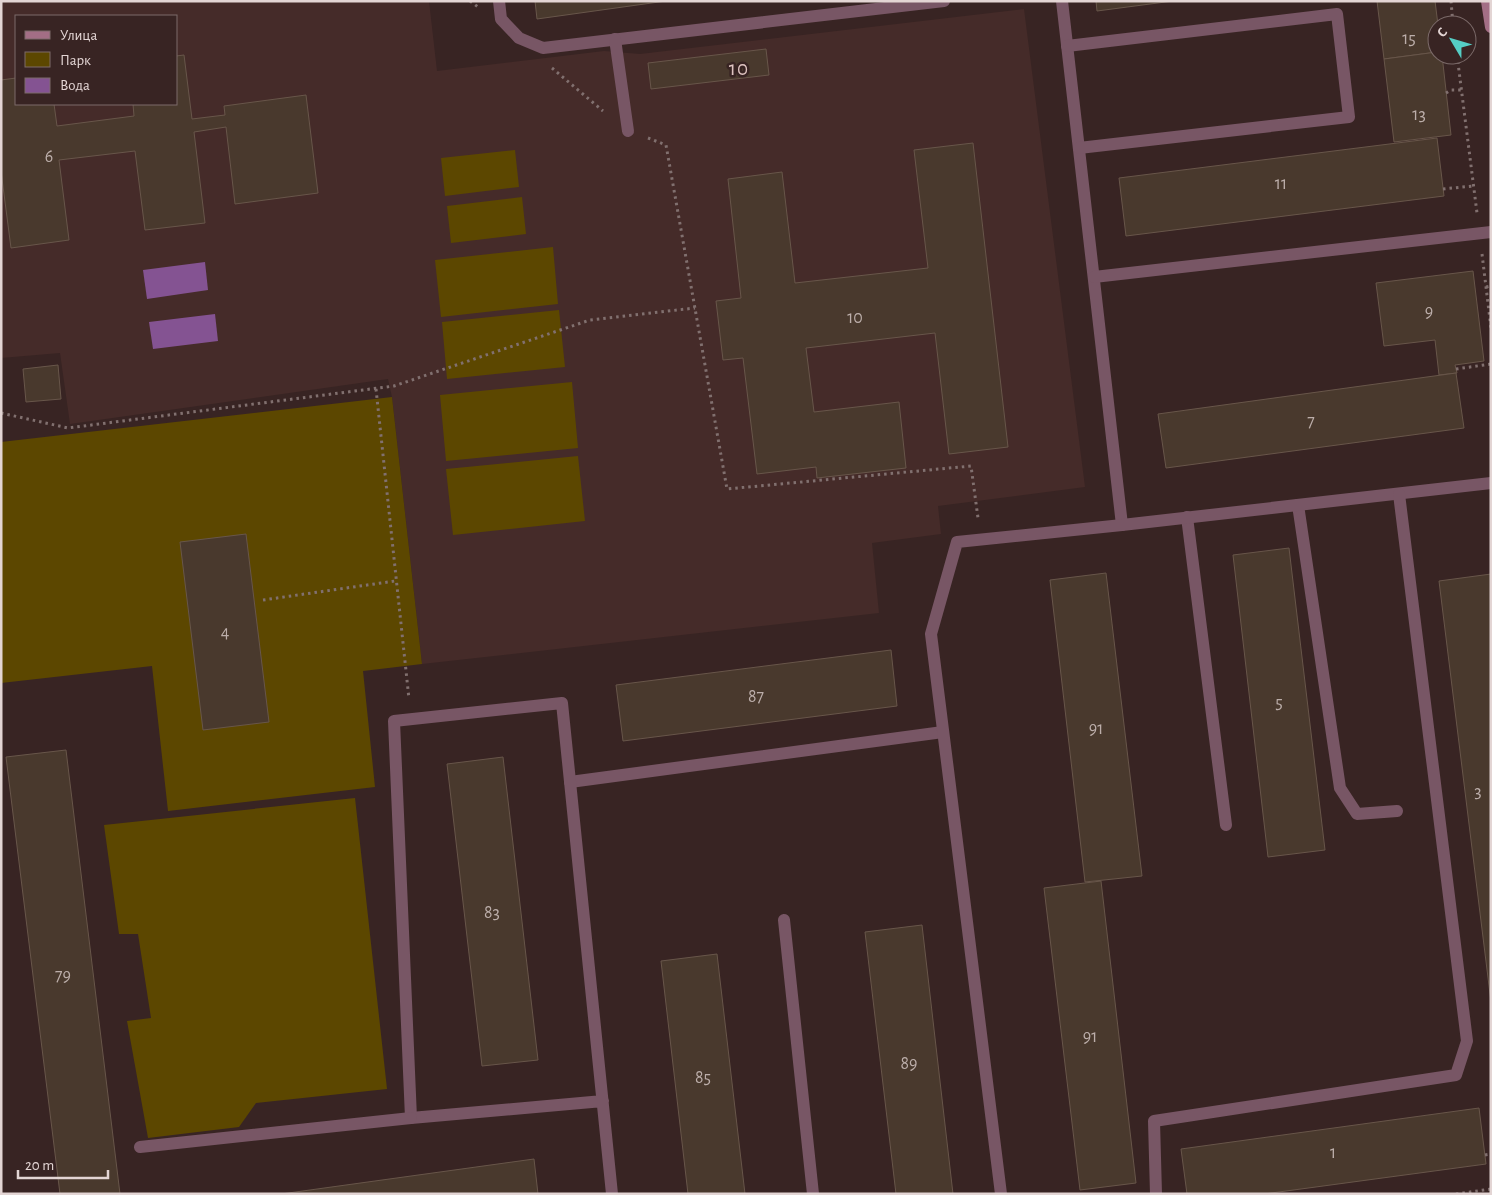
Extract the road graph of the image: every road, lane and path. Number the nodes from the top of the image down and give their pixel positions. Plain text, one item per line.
1 (499, 1) edge
2 (944, 1) edge
3 (1062, 1) edge
4 (1451, 1) edge
5 (1487, 1) edge
6 (902, 4) edge
7 (1453, 15) edge
8 (1491, 27) edge
9 (614, 39) junction
10 (1067, 46) junction
11 (1458, 65) edge
12 (1446, 88) dead end
13 (1451, 90) junction
14 (1461, 90) junction
15 (1446, 93) dead end
16 (628, 131) joint
17 (1079, 148) junction
18 (1473, 186) junction
19 (1443, 189) dead end
20 (1485, 233) edge
21 (1094, 277) junction
22 (1491, 286) edge
23 (1486, 287) junction
24 (695, 308) junction
25 (1491, 328) edge
26 (1491, 364) edge
27 (1456, 369) dead end
28 (376, 389) junction
29 (1, 413) edge
30 (1491, 483) edge
31 (1399, 494) junction
32 (1298, 505) junction
33 (1187, 517) junction
34 (1122, 525) junction
35 (980, 540) junction
36 (396, 581) junction
37 (262, 600) dead end
38 (411, 719) junction
39 (943, 732) junction
40 (570, 782) junction
41 (1397, 811) dead end
42 (1226, 825) dead end
43 (784, 920) dead end
44 (602, 1101) junction
45 (411, 1118) junction
46 (140, 1147) dead end
47 (1485, 1154) dead end
48 (1491, 1154) edge
49 (1491, 1189) edge
50 (612, 1194) edge
51 (813, 1194) edge
52 (1001, 1194) edge
53 (1156, 1194) edge
54 (1456, 1194) edge

1 - 9 lane
2 - 6 lane
3 - 10 lane
4 - 7 path
5 - 8 street
6 - 9 lane
9 - 16 lane
10 - 17 lane
10 - 17 lane
11 - 14 path
12 - 13 path
13 - 14 path
13 - 15 path
14 - 18 path
16 - 24 path
17 - 21 lane
18 - 19 path
18 - 20 path
20 - 21 lane
20 - 23 path
21 - 34 lane
22 - 23 path
23 - 25 path
24 - 28 path
24 - 35 path
26 - 27 path
28 - 29 path
28 - 36 path
30 - 31 lane
31 - 32 lane
31 - 53 lane
32 - 33 lane
32 - 41 lane
33 - 34 lane
33 - 42 lane
34 - 35 lane
35 - 39 lane
36 - 37 path
36 - 38 path
38 - 40 lane
38 - 45 lane
39 - 40 lane
39 - 52 lane
40 - 44 lane
43 - 51 lane
44 - 45 lane
44 - 50 lane
45 - 46 lane
47 - 48 path
49 - 54 path

